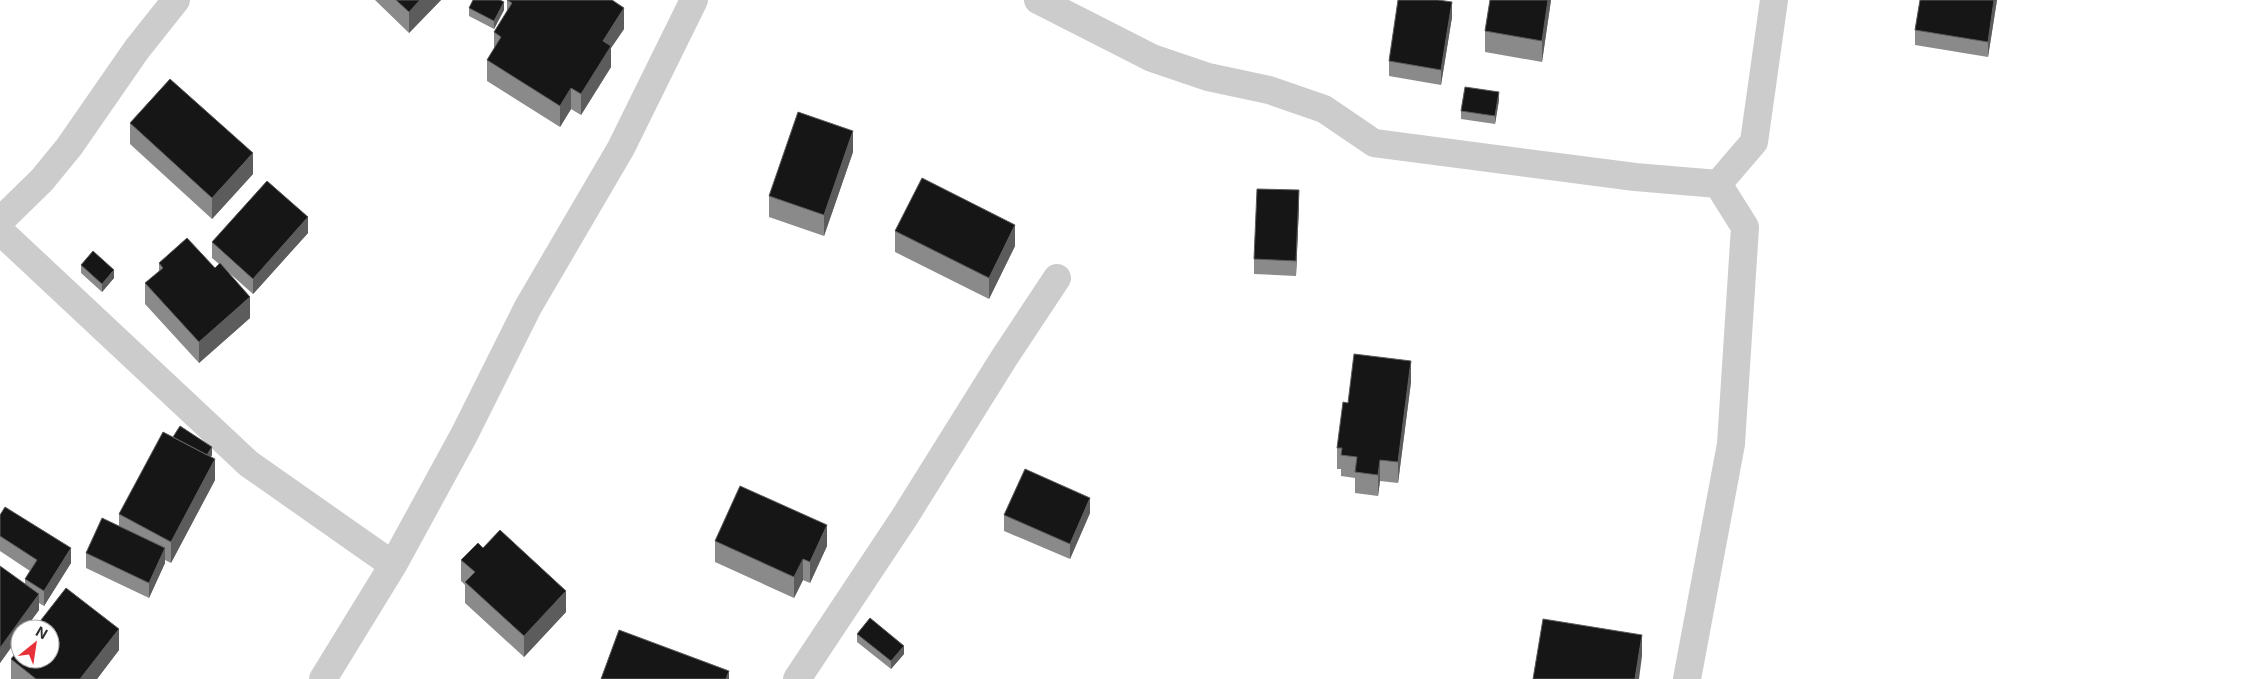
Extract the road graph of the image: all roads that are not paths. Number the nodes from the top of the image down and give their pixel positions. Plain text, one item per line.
1 (176, 0) edge
2 (694, 0) edge
3 (1038, 0) edge
4 (1774, 0) edge
5 (1718, 184) junction
6 (0, 221) edge
7 (0, 231) edge
8 (1057, 278) dead end
9 (393, 565) junction
10 (323, 679) edge
11 (797, 679) edge
12 (1687, 679) edge

1 - 6 street
2 - 9 street
3 - 5 street
4 - 5 street
5 - 12 street
7 - 9 street
8 - 11 street
9 - 10 street

